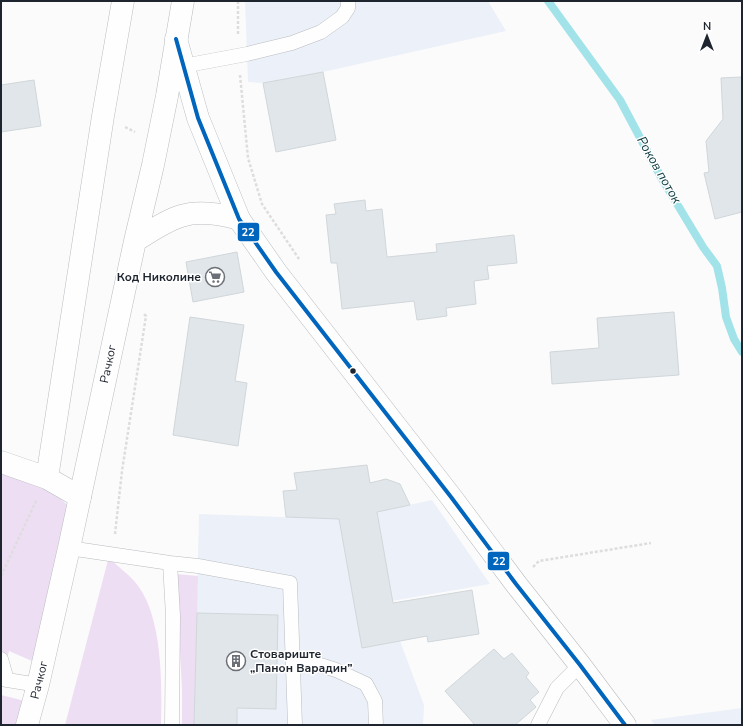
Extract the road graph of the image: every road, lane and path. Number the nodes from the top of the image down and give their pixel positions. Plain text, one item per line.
1 (123, 1) edge
2 (183, 1) edge
3 (238, 1) edge
4 (348, 1) edge
5 (176, 39) junction
6 (238, 56) junction
7 (183, 66) junction
8 (103, 116) junction
9 (158, 144) junction
10 (239, 219) junction
11 (135, 241) junction
12 (301, 262) dead end
13 (122, 300) junction
14 (1, 462) edge
15 (47, 478) junction
16 (80, 497) junction
17 (651, 543) dead end
18 (69, 548) junction
19 (113, 554) junction
20 (170, 563) junction
21 (1, 576) edge
22 (516, 584) junction
23 (292, 656) junction
24 (1, 659) edge
25 (580, 665) junction
26 (4, 680) edge
27 (38, 685) junction
28 (27, 725) edge
29 (172, 725) edge
30 (294, 725) edge
31 (376, 725) edge
32 (538, 725) edge
33 (625, 725) edge

1 - 8 street
2 - 5 street, Рачког
3 - 6 path
4 - 6 lane
5 - 7 street
5 - 9 street, Рачког
6 - 7 lane
6 - 12 path
7 - 10 street
8 - 9 path
8 - 15 street
9 - 11 street, Рачког
10 - 11 street
10 - 22 street
11 - 13 street, Рачког
13 - 16 street, Рачког
13 - 19 path
14 - 15 street
15 - 16 street
15 - 21 path
16 - 18 street, Рачког
17 - 22 path
18 - 19 lane
18 - 27 street, Рачког
19 - 20 lane
20 - 23 lane
20 - 29 lane
22 - 25 street
23 - 30 lane
23 - 31 lane
24 - 26 lane
25 - 32 lane
25 - 33 street
26 - 27 lane
27 - 28 street, Рачког

